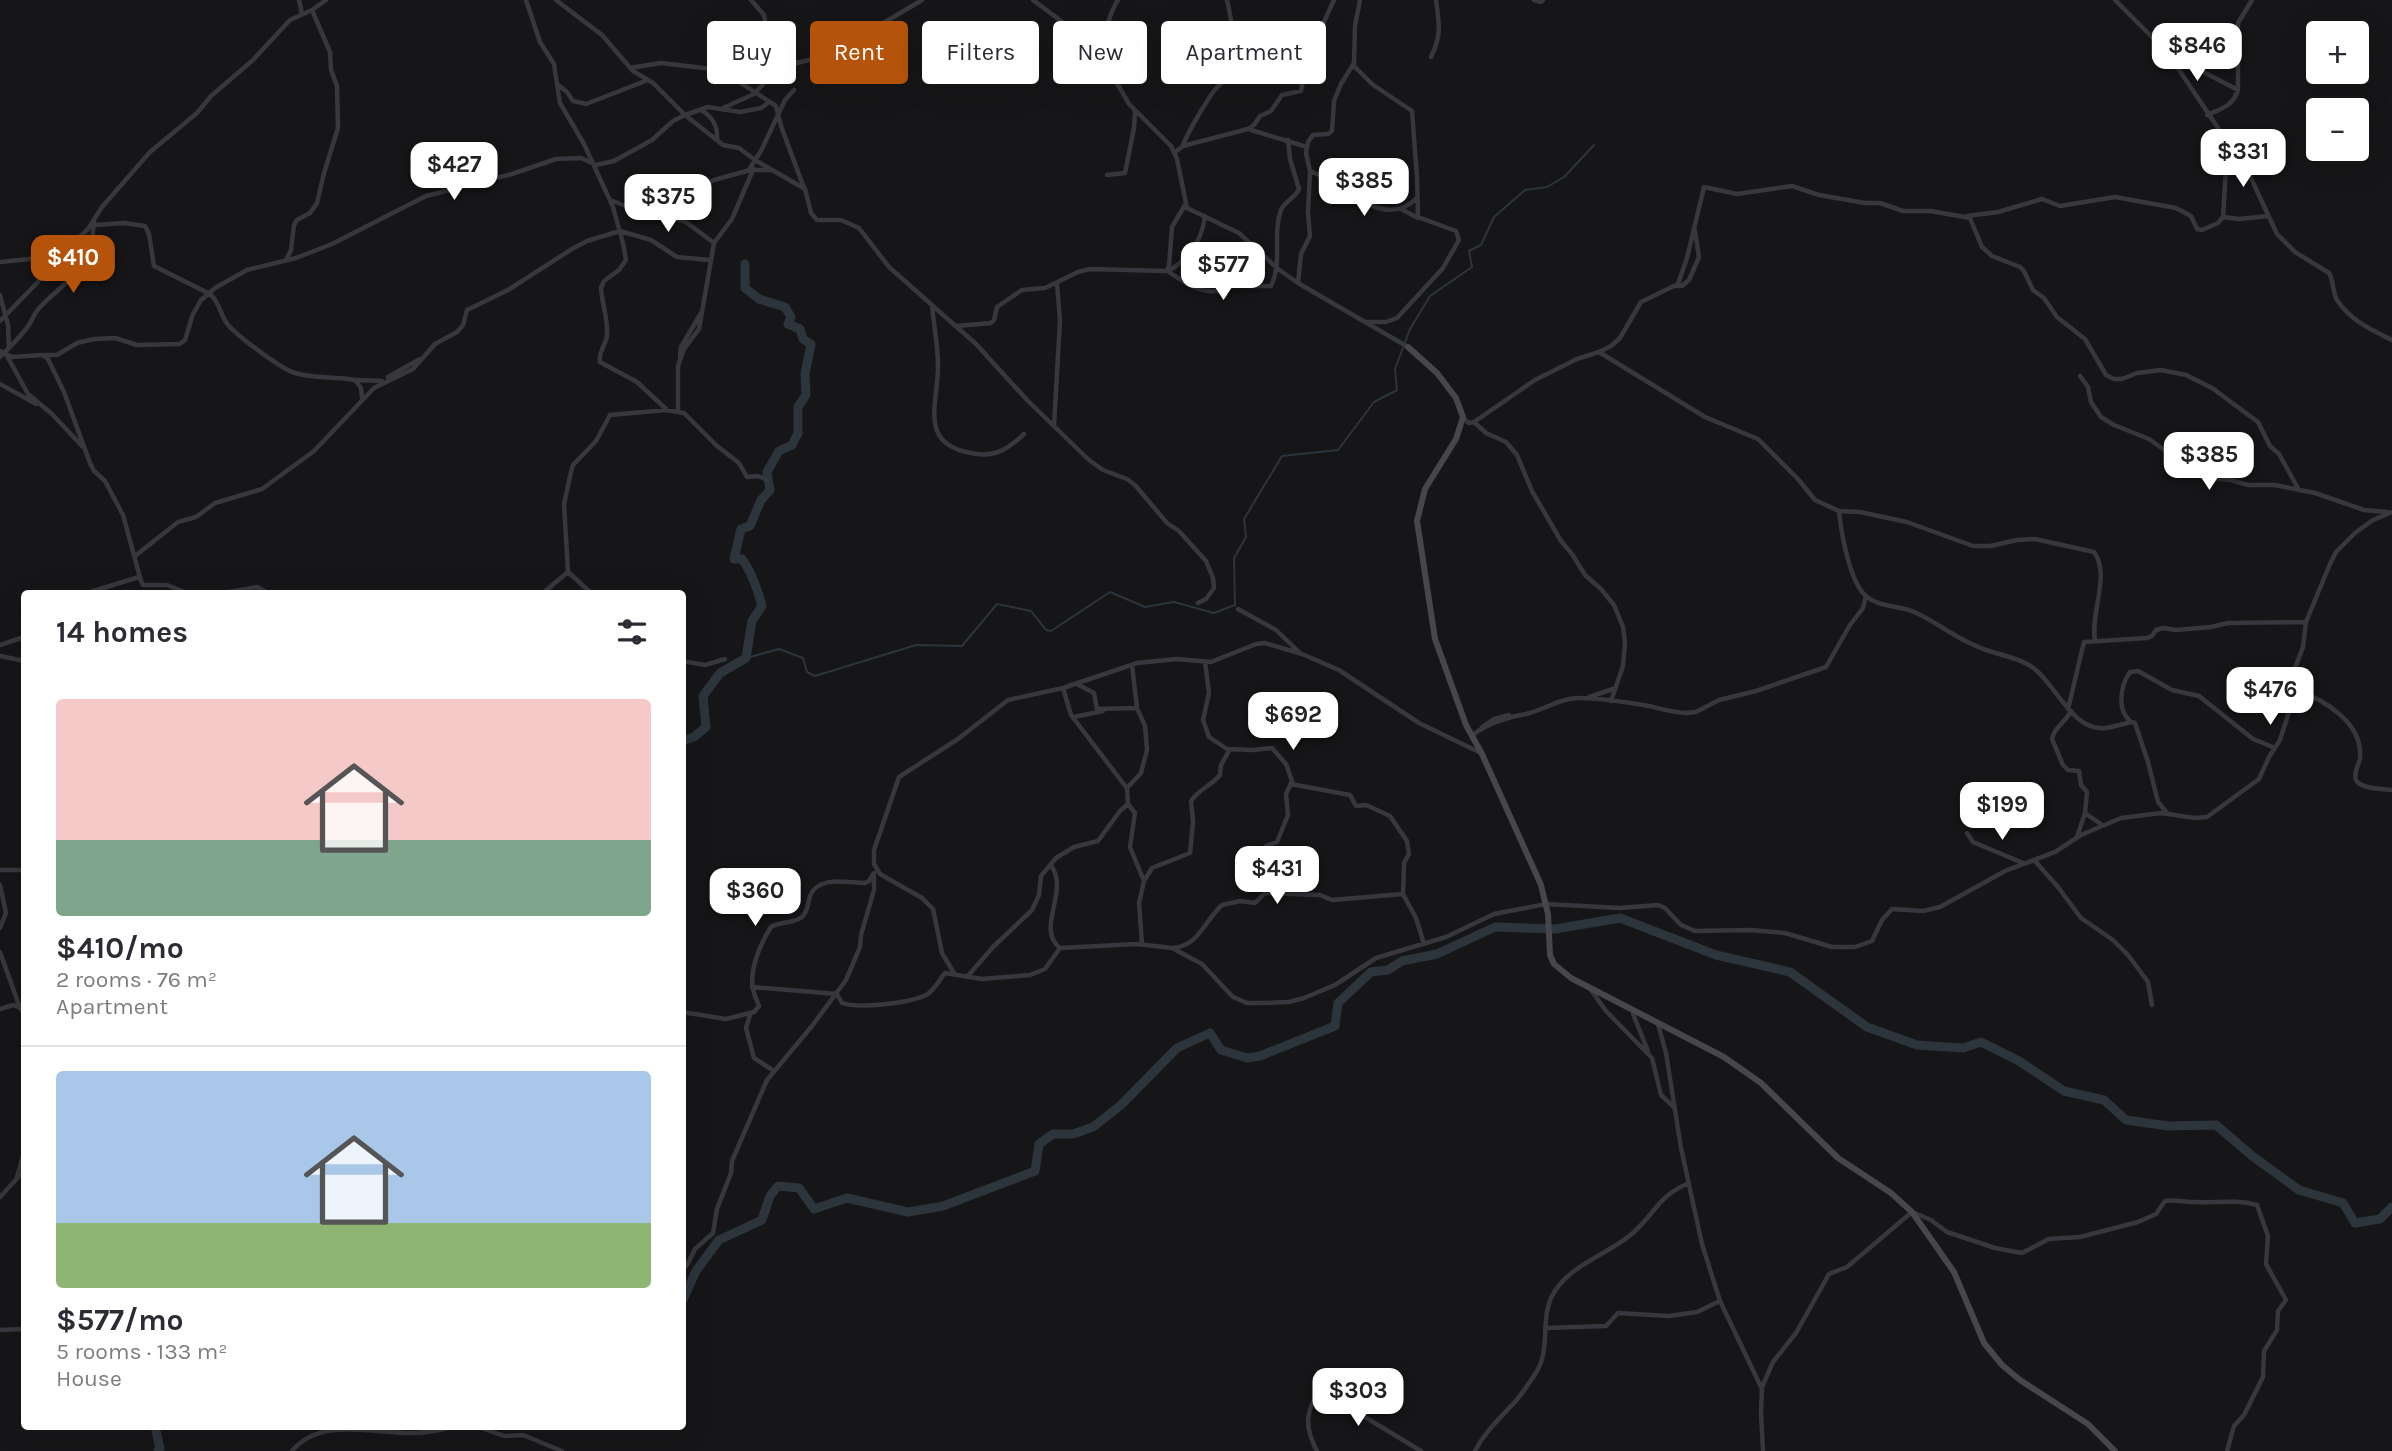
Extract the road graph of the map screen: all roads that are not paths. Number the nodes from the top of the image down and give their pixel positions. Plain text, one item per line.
1 (299, 0) edge
2 (326, 0) edge
3 (526, 0) edge
4 (556, 0) edge
5 (751, 0) edge
6 (922, 0) edge
7 (1033, 0) edge
8 (1045, 0) edge
9 (1118, 0) edge
10 (1227, 0) edge
11 (1334, 0) edge
12 (1360, 0) edge
13 (1436, 0) edge
14 (1534, 0) edge
15 (1543, 0) edge
16 (2115, 0) edge
17 (2252, 0) edge
18 (1043, 7) junction
19 (312, 10) junction
20 (302, 14) junction
21 (1061, 21) edge
22 (1109, 21) edge
23 (2167, 52) junction
24 (1431, 57) dead end
25 (797, 63) junction
26 (1353, 65) junction
27 (630, 68) junction
28 (648, 80) junction
29 (557, 84) junction
30 (1118, 84) edge
31 (794, 90) dead end
32 (2238, 90) junction
33 (754, 94) junction
34 (769, 102) junction
35 (700, 109) junction
36 (722, 109) junction
37 (1135, 110) junction
38 (779, 114) junction
39 (685, 115) junction
40 (2207, 115) junction
41 (1248, 129) junction
42 (1288, 140) junction
43 (718, 141) junction
44 (1307, 147) junction
45 (1181, 148) junction
46 (1175, 152) junction
47 (2235, 153) junction
48 (756, 160) junction
49 (593, 164) junction
50 (752, 169) junction
51 (772, 170) junction
52 (1310, 171) junction
53 (1107, 175) dead end
54 (805, 189) junction
55 (1417, 198) junction
56 (609, 200) junction
57 (1185, 205) junction
58 (645, 209) junction
59 (1401, 209) junction
60 (1205, 216) junction
61 (1967, 216) junction
62 (2268, 216) junction
63 (2223, 217) junction
64 (1418, 218) junction
65 (94, 223) junction
66 (1694, 228) junction
67 (620, 231) junction
68 (714, 243) junction
69 (286, 260) junction
70 (709, 260) junction
71 (55, 261) junction
72 (0, 262) edge
73 (1169, 268) junction
74 (1278, 269) junction
75 (1298, 283) junction
76 (1057, 284) junction
77 (1675, 286) junction
78 (210, 293) junction
79 (0, 295) edge
80 (932, 305) junction
81 (6, 315) junction
82 (0, 321) edge
83 (1364, 322) junction
84 (956, 326) junction
85 (2392, 340) edge
86 (1408, 347) joint
87 (1599, 352) junction
88 (4, 353) edge
89 (45, 355) junction
90 (2080, 376) dead end
91 (355, 380) junction
92 (384, 381) junction
93 (0, 384) edge
94 (362, 399) junction
95 (47, 410) junction
96 (666, 410) junction
97 (678, 411) junction
98 (1462, 417) junction
99 (1474, 422) junction
100 (1054, 426) junction
101 (1024, 434) dead end
102 (85, 449) junction
103 (768, 480) dead end
104 (2300, 490) junction
105 (1839, 511) junction
106 (2390, 512) edge
107 (135, 556) junction
108 (568, 572) junction
109 (139, 577) junction
110 (156, 584) junction
111 (98, 590) edge
112 (156, 590) edge
113 (180, 590) edge
114 (240, 590) edge
115 (262, 590) edge
116 (547, 590) edge
117 (588, 590) edge
118 (1866, 596) junction
119 (1198, 603) dead end
120 (1238, 609) dead end
121 (2305, 622) junction
122 (21, 638) edge
123 (2095, 640) junction
124 (0, 645) edge
125 (1302, 654) junction
126 (0, 656) edge
127 (724, 659) dead end
128 (21, 660) edge
129 (686, 662) edge
130 (1205, 662) junction
131 (1132, 665) junction
132 (1077, 683) junction
133 (1062, 688) junction
134 (1614, 689) junction
135 (2296, 690) junction
136 (1577, 698) junction
137 (1611, 701) junction
138 (1138, 708) junction
139 (1112, 710) junction
140 (2070, 710) junction
141 (1073, 718) junction
142 (2131, 722) junction
143 (1472, 736) junction
144 (2275, 748) junction
145 (1230, 749) junction
146 (1482, 754) junction
147 (1291, 784) junction
148 (1127, 788) junction
149 (2392, 790) edge
150 (2158, 802) junction
151 (1128, 804) junction
152 (2085, 813) junction
153 (2157, 813) junction
154 (2168, 814) junction
155 (2102, 825) junction
156 (1967, 833) dead end
157 (2077, 839) junction
158 (2034, 860) junction
159 (2024, 863) junction
160 (1051, 865) junction
161 (0, 870) edge
162 (21, 870) edge
163 (875, 871) junction
164 (1144, 881) junction
165 (0, 885) edge
166 (1265, 893) junction
167 (1403, 894) junction
168 (1546, 904) junction
169 (0, 928) edge
170 (1142, 944) junction
171 (1424, 944) junction
172 (1060, 948) junction
173 (1172, 948) junction
174 (0, 952) edge
175 (955, 974) junction
176 (967, 977) junction
177 (1588, 986) junction
178 (752, 987) junction
179 (837, 994) junction
180 (2152, 1005) dead end
181 (20, 1008) joint
182 (0, 1009) edge
183 (1636, 1011) junction
184 (686, 1013) edge
185 (750, 1015) junction
186 (1657, 1021) junction
187 (1652, 1058) junction
188 (774, 1071) junction
189 (1674, 1107) junction
190 (21, 1162) edge
191 (21, 1174) edge
192 (16, 1178) junction
193 (1689, 1182) junction
194 (0, 1197) edge
195 (1912, 1212) junction
196 (686, 1266) edge
197 (1720, 1301) junction
198 (1545, 1328) junction
199 (21, 1329) edge
200 (0, 1330) edge
201 (1762, 1387) junction
202 (432, 1430) edge
203 (487, 1430) edge
204 (292, 1451) edge
205 (562, 1451) edge
206 (1317, 1451) edge
207 (1421, 1451) edge
208 (1475, 1451) edge
209 (1763, 1451) edge
210 (2115, 1451) edge
211 (2227, 1451) edge

1 - 20 street
2 - 19 street
3 - 29 street
4 - 27 street
5 - 25 street
6 - 25 street
7 - 18 street
8 - 18 street
9 - 22 street
10 - 45 street
11 - 41 street
12 - 26 street
13 - 24 street
14 - 15 street
16 - 23 street
17 - 32 street
18 - 21 street
19 - 20 street
19 - 69 street
20 - 65 street
23 - 32 street
23 - 40 street
25 - 33 street
26 - 44 street
26 - 55 street
27 - 28 street
27 - 33 street
28 - 29 street
28 - 39 street
29 - 49 street
30 - 37 street
31 - 38 street
32 - 40 street
33 - 34 street
33 - 36 street
34 - 36 street
34 - 38 street
35 - 36 street
35 - 39 street
35 - 43 street
37 - 46 street
37 - 53 street
38 - 48 street
38 - 54 street
39 - 43 street
39 - 49 street
40 - 47 street
41 - 42 street
41 - 45 street
42 - 44 street
42 - 74 street
43 - 48 street
44 - 52 street
45 - 46 street
46 - 57 street
47 - 62 street
47 - 63 street
48 - 50 street
48 - 51 street
49 - 56 street
49 - 69 street
50 - 51 street
50 - 58 street
50 - 68 street
51 - 54 street
52 - 59 street
52 - 75 street
54 - 80 street
55 - 59 street
55 - 64 street
56 - 58 street
56 - 67 street
57 - 60 street
57 - 73 street
58 - 68 street
59 - 64 street
60 - 73 street
60 - 74 street
61 - 63 street
61 - 66 street
61 - 104 street
62 - 63 street
62 - 85 street
64 - 83 street
65 - 71 street
65 - 78 street
65 - 88 street
66 - 77 street
66 - 77 street
67 - 70 street
67 - 92 street
67 - 96 street
68 - 70 street
69 - 78 street
70 - 97 street
71 - 72 street
71 - 81 street
73 - 74 street
73 - 76 street
74 - 75 street
75 - 83 street
76 - 84 street
76 - 100 street
77 - 87 street
78 - 89 street
78 - 91 street
79 - 81 street
80 - 84 street
80 - 101 street
81 - 82 street
81 - 88 street
83 - 86 street
84 - 100 street
86 - 98 street
87 - 99 street
87 - 105 street
88 - 89 street
88 - 95 street
89 - 102 street
90 - 104 street
91 - 92 street
91 - 94 street
92 - 94 street
93 - 95 street
94 - 107 street
95 - 102 street
96 - 97 street
96 - 108 street
97 - 103 street
98 - 99 street
98 - 143 street
99 - 134 street
100 - 119 street
102 - 107 street
104 - 106 street
105 - 118 street
105 - 123 street
106 - 121 street
107 - 109 street
108 - 116 street
108 - 117 street
109 - 110 street
109 - 111 street
110 - 112 street
110 - 113 street
114 - 115 street
118 - 137 street
118 - 140 street
120 - 125 street
121 - 123 street
121 - 135 street
122 - 124 street
123 - 140 street
125 - 130 street
125 - 146 street
126 - 128 street
127 - 129 street
130 - 131 street
130 - 145 street
131 - 132 street
131 - 138 street
132 - 133 street
132 - 139 street
133 - 141 street
133 - 163 street
134 - 136 street
134 - 137 street
135 - 144 street
135 - 149 street
136 - 137 street
136 - 143 street
138 - 139 street
138 - 148 street
139 - 141 street
140 - 142 street
140 - 152 street
141 - 148 street
142 - 144 street
142 - 150 street
143 - 146 street
144 - 154 street
145 - 147 street
145 - 164 street
146 - 168 street
147 - 166 street
147 - 167 street
148 - 151 street
150 - 153 street
150 - 154 street
151 - 160 street
151 - 164 street
152 - 155 street
152 - 157 street
153 - 154 street
153 - 155 street
155 - 157 street
156 - 159 street
157 - 158 street
158 - 159 street
158 - 180 street
159 - 168 street
160 - 172 street
160 - 176 street
161 - 162 street
163 - 175 street
163 - 178 street
163 - 179 street
164 - 170 street
165 - 169 street
166 - 167 street
166 - 173 street
167 - 171 street
168 - 171 street
168 - 177 street
170 - 172 street
170 - 173 street
171 - 173 street
172 - 176 street
174 - 181 street
175 - 176 street
175 - 179 street
177 - 183 street
177 - 187 street
178 - 179 street
178 - 185 street
179 - 188 street
181 - 182 street
183 - 186 street
183 - 187 street
184 - 185 street
185 - 188 street
186 - 189 street
186 - 195 street
187 - 189 street
188 - 196 street
189 - 193 street
190 - 192 street
191 - 192 street
192 - 194 street
193 - 197 street
193 - 198 street
195 - 201 street
195 - 210 street
195 - 211 street
197 - 198 street
197 - 201 street
198 - 208 street
199 - 200 street
201 - 209 street
202 - 204 street
203 - 205 street
206 - 207 street

